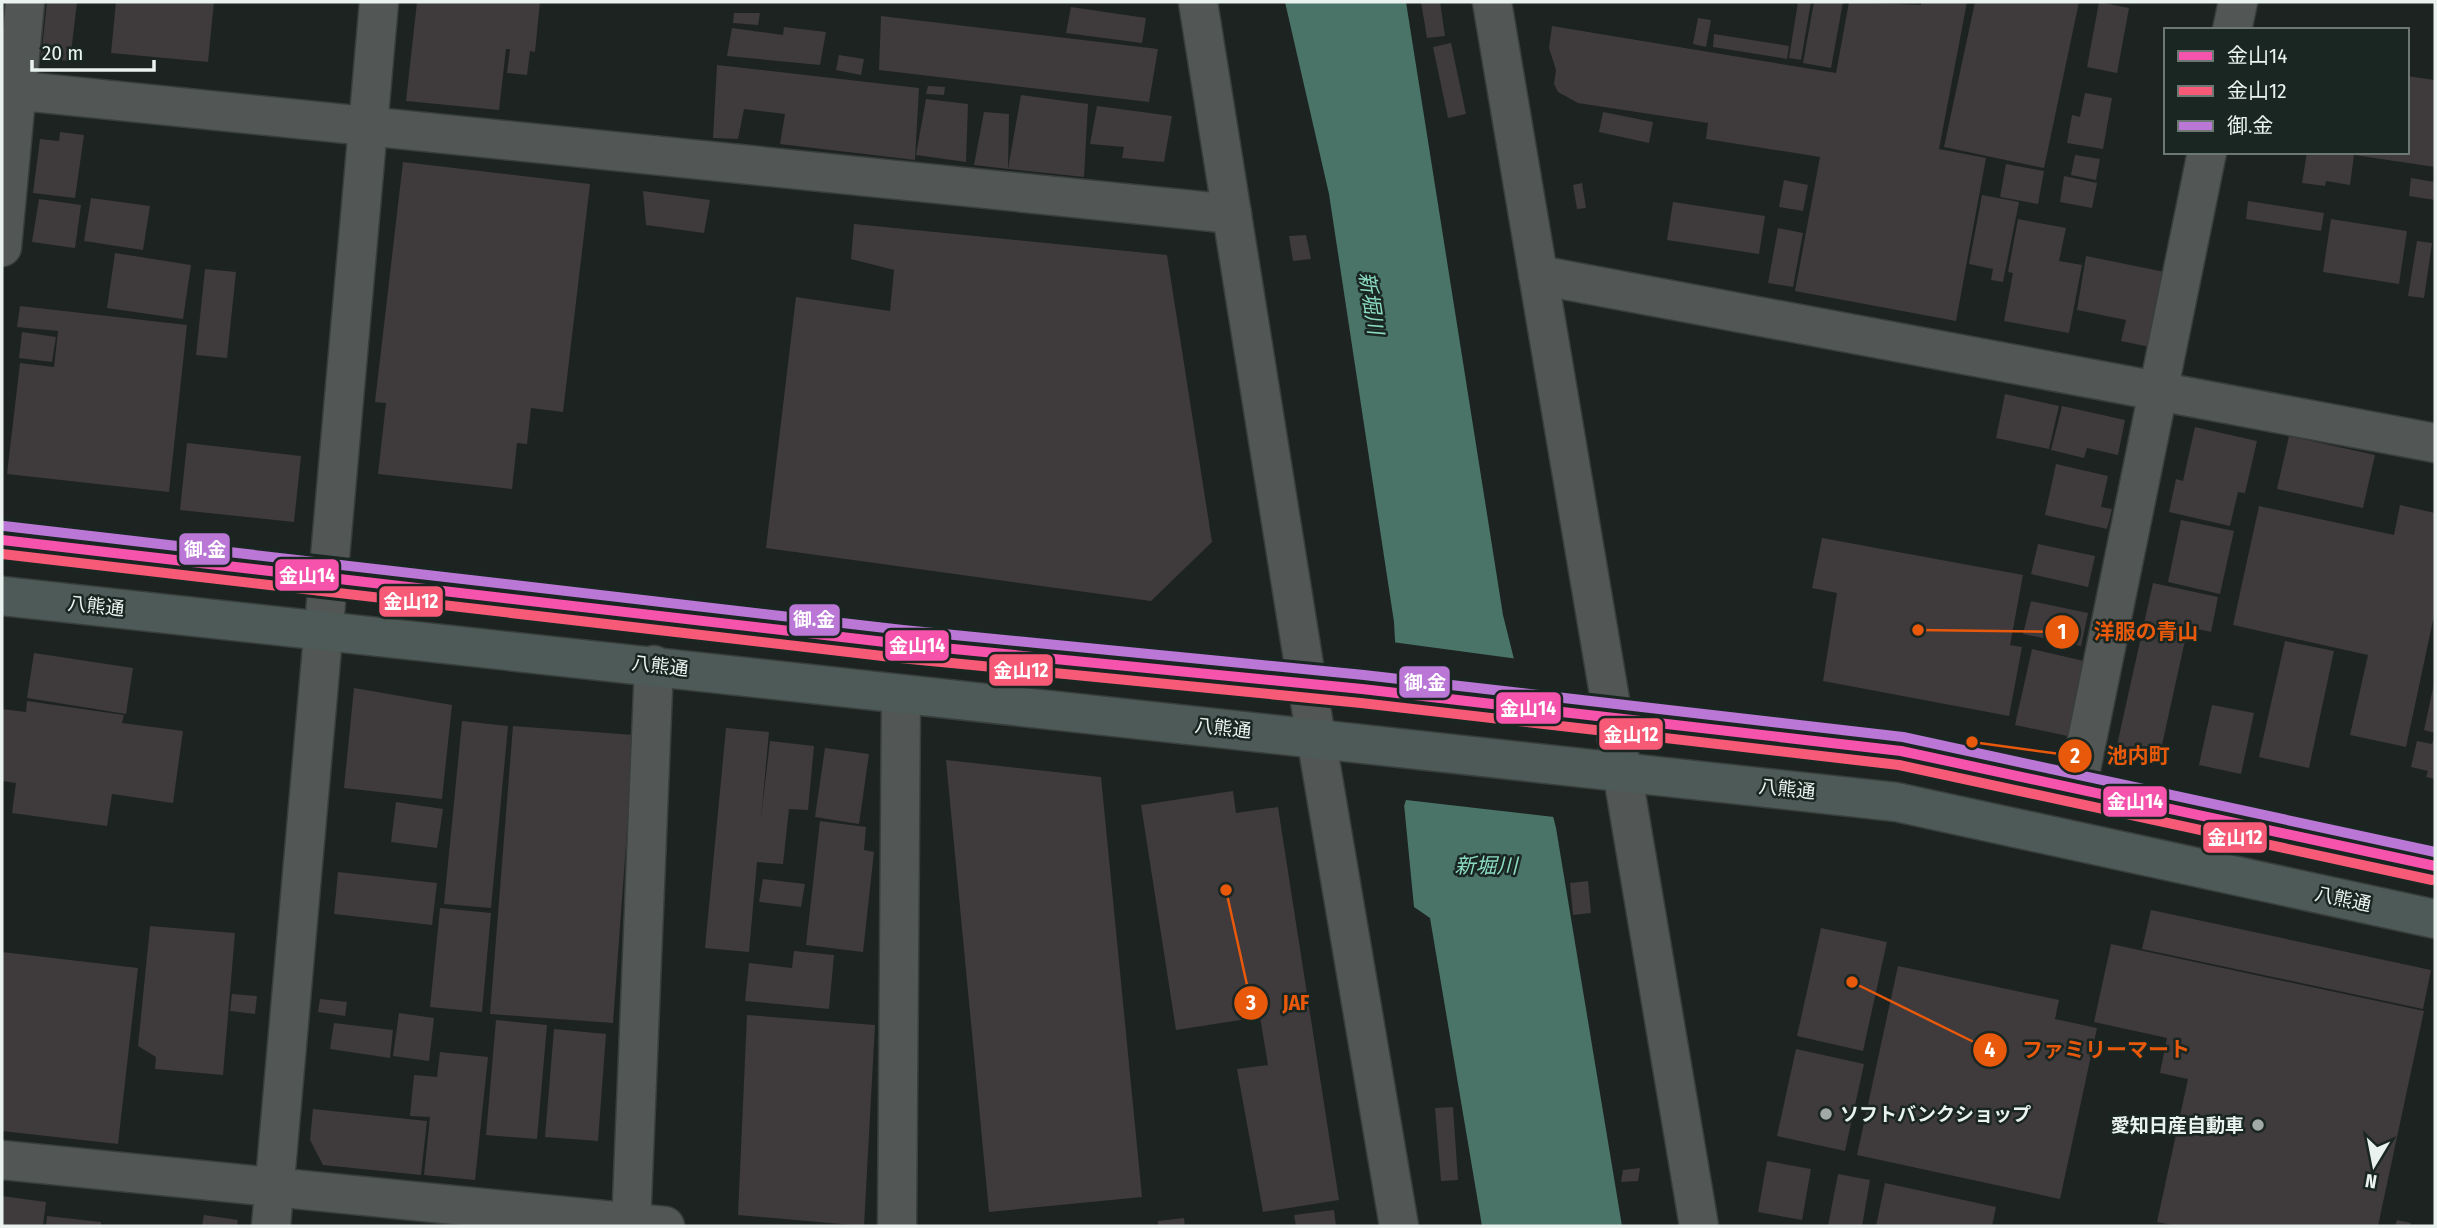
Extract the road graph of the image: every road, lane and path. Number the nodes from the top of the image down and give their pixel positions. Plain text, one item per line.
1 (25, 2) edge
2 (379, 2) edge
3 (1198, 2) edge
4 (1492, 2) edge
5 (2238, 2) edge
6 (2232, 28) edge
7 (10, 90) edge
8 (368, 124) junction
9 (2207, 154) edge
10 (1232, 214) junction
11 (2, 247) edge
12 (1538, 275) junction
13 (2158, 391) junction
14 (2435, 443) edge
15 (2, 540) edge
16 (327, 578) junction
17 (2, 596) edge
18 (322, 629) junction
19 (654, 665) junction
20 (1307, 684) junction
21 (901, 695) junction
22 (1612, 718) junction
23 (1316, 737) junction
24 (1621, 771) junction
25 (2077, 789) junction
26 (2435, 866) edge
27 (2435, 919) edge
28 (2, 1160) edge
29 (274, 1187) junction
30 (643, 1225) edge
31 (271, 1226) edge
32 (897, 1226) edge
33 (1399, 1226) edge
34 (1699, 1226) edge

1 - 7 street
2 - 8 street
3 - 10 street
4 - 12 street
5 - 6 street
7 - 8 street
7 - 11 street
8 - 10 street
8 - 16 street
9 - 13 street
10 - 20 street
12 - 13 street
12 - 22 street
13 - 14 street
13 - 25 street
15 - 16 main road
16 - 18 street
16 - 20 main road
17 - 18 main road, 八熊通
18 - 19 main road, 八熊通
18 - 29 street
19 - 21 main road, 八熊通
19 - 30 street
20 - 22 main road
20 - 23 street
21 - 23 main road, 八熊通
21 - 32 street
22 - 24 street
22 - 25 main road
23 - 24 main road, 八熊通
23 - 33 street
24 - 27 main road, 八熊通
24 - 34 street
25 - 26 main road
28 - 29 street
29 - 30 street
29 - 31 street

